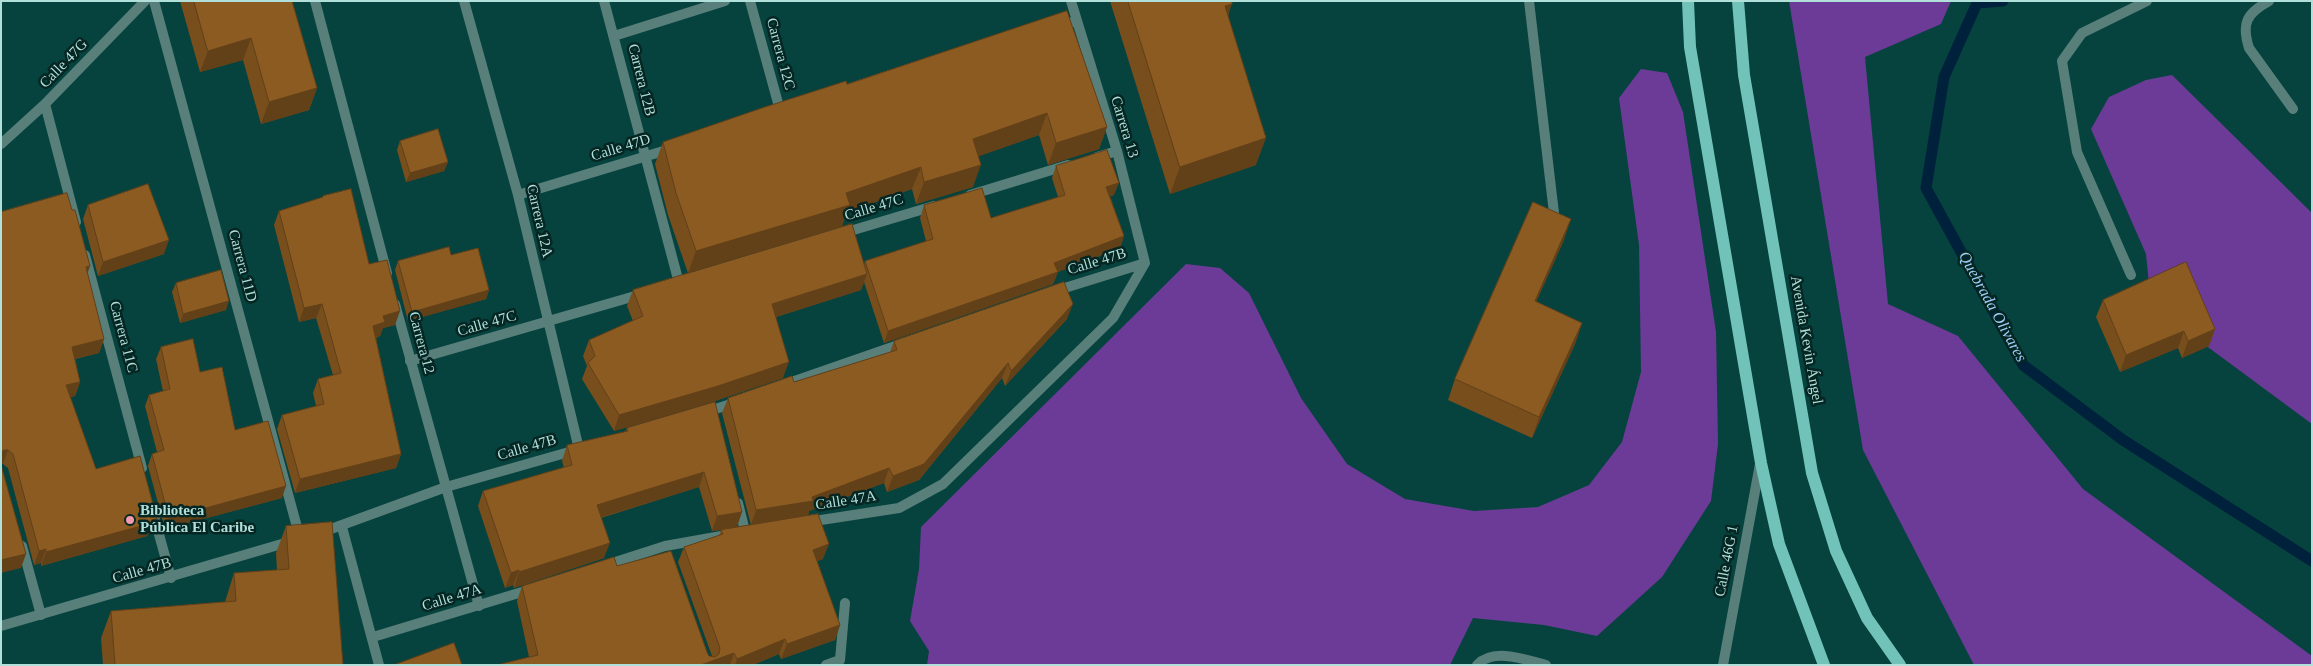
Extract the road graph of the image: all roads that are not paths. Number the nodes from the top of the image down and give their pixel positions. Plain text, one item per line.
1 (145, 1) edge
2 (154, 1) edge
3 (314, 1) edge
4 (464, 1) edge
5 (604, 1) edge
6 (725, 1) edge
7 (750, 1) edge
8 (1071, 1) edge
9 (1529, 1) edge
10 (1688, 1) edge
11 (1738, 1) edge
12 (2148, 1) edge
13 (2269, 1) edge
14 (1076, 21) junction
15 (1048, 30) edge
16 (614, 36) junction
17 (45, 104) junction
18 (2293, 110) dead end
19 (781, 114) edge
20 (1, 144) edge
21 (682, 146) edge
22 (1117, 151) junction
23 (645, 157) junction
24 (518, 195) junction
25 (1554, 213) edge
26 (831, 237) edge
27 (1145, 263) junction
28 (2131, 275) dead end
29 (679, 283) edge
30 (651, 291) edge
31 (1043, 295) edge
32 (547, 323) junction
33 (911, 341) edge
34 (410, 361) junction
35 (770, 390) edge
36 (751, 396) edge
37 (696, 415) edge
38 (583, 448) joint
39 (1761, 463) junction
40 (143, 474) edge
41 (446, 486) junction
42 (736, 494) edge
43 (151, 502) edge
44 (794, 524) edge
45 (342, 527) junction
46 (20, 538) edge
47 (300, 539) junction
48 (591, 570) edge
49 (171, 578) junction
50 (544, 585) edge
51 (845, 603) dead end
52 (479, 606) junction
53 (40, 615) junction
54 (1, 626) edge
55 (373, 636) junction
56 (379, 665) edge
57 (826, 665) edge
58 (1477, 665) edge
59 (1546, 665) edge
60 (1723, 665) edge
61 (1824, 665) edge
62 (1900, 665) edge

1 - 17 street, Calle 47G
2 - 47 street, Carrera 11D
3 - 34 street, Carrera 12
4 - 24 street, Carrera 12A
5 - 16 street, Carrera 12B
6 - 16 street
7 - 19 street, Carrera 12C
8 - 14 street, Carrera 13
9 - 25 street
10 - 39 main road
11 - 62 main road, Avenida Kevin Ángel
12 - 28 street
13 - 18 street
14 - 15 street
14 - 22 street, Carrera 13
16 - 23 street, Carrera 12B
17 - 20 street, Calle 47G
17 - 40 street, Carrera 11C
21 - 23 street, Calle 47D
22 - 26 street, Calle 47C
22 - 27 street, Carrera 13
23 - 24 street, Calle 47D
23 - 29 street, Carrera 12B
24 - 32 street, Carrera 12A
27 - 31 street, Calle 47B
27 - 44 street, Calle 47A
30 - 32 street, Calle 47C
32 - 34 street, Calle 47C
32 - 38 street, Carrera 12A
33 - 35 street
34 - 41 street, Carrera 12
36 - 37 street
38 - 41 street, Calle 47B
39 - 60 street, Calle 46G 1
39 - 61 main road
41 - 45 street, Calle 47B
41 - 52 street, Carrera 12
42 - 48 street
43 - 49 street
45 - 47 street, Calle 47B
45 - 55 street
46 - 53 street
47 - 49 street, Calle 47B
49 - 53 street, Calle 47B
50 - 52 street, Calle 47A
51 - 57 street
52 - 55 street, Calle 47A
53 - 54 street, Calle 47B
55 - 56 street
58 - 59 street

